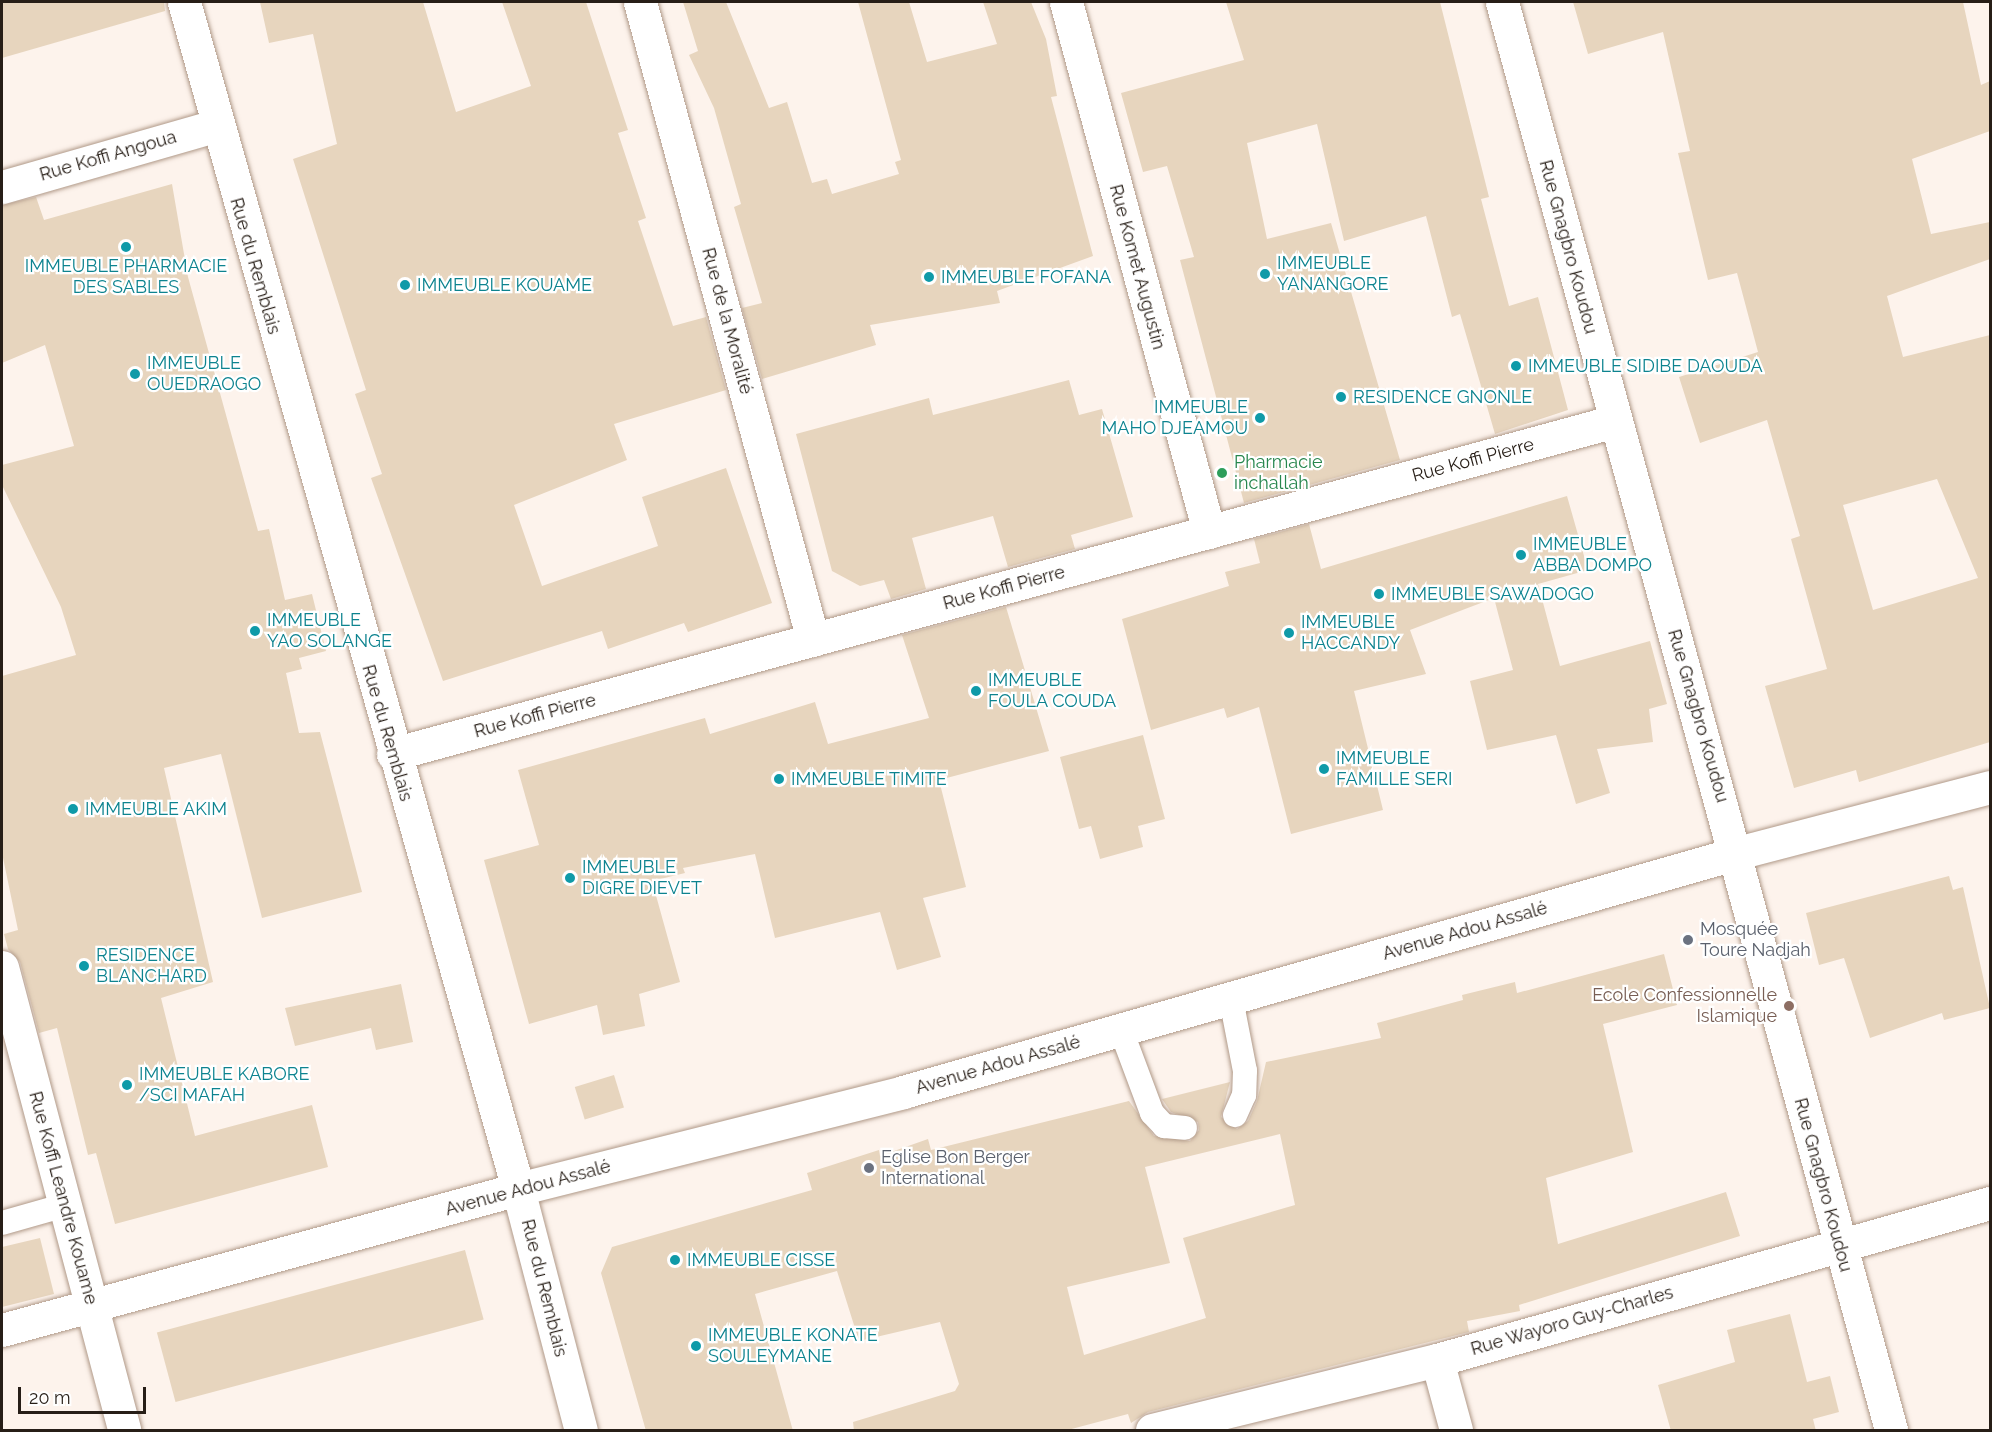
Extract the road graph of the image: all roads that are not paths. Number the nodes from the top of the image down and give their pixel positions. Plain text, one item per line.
1 (184, 2) edge
2 (640, 2) edge
3 (1066, 2) edge
4 (1502, 2) edge
5 (215, 126) junction
6 (2, 187) edge
7 (1615, 421) junction
8 (1209, 532) junction
9 (813, 640) junction
10 (393, 754) junction
11 (1990, 787) edge
12 (1737, 854) junction
13 (2, 967) edge
14 (1231, 999) junction
15 (1121, 1030) junction
16 (1235, 1115) dead end
17 (1185, 1128) dead end
18 (518, 1189) junction
19 (1990, 1203) edge
20 (65, 1205) junction
21 (2, 1222) edge
22 (1838, 1244) junction
23 (92, 1307) junction
24 (2, 1330) edge
25 (1437, 1360) junction
26 (124, 1431) edge
27 (581, 1431) edge
28 (1152, 1431) edge
29 (1456, 1431) edge
30 (1891, 1431) edge

1 - 5 street, Rue du Remblais
2 - 9 street, Rue de la Moralité
3 - 8 street, Rue Komet Augustin
4 - 7 street, Rue Gnagbro Koudou
5 - 6 street, Rue Koffi Angoua
5 - 10 street, Rue du Remblais
7 - 8 street, Rue Koffi Pierre
7 - 12 street, Rue Gnagbro Koudou
8 - 9 street, Rue Koffi Pierre
9 - 10 street, Rue Koffi Pierre
10 - 18 street, Rue du Remblais
11 - 12 street, Avenue Adou Assalé
12 - 14 street, Avenue Adou Assalé
12 - 22 street, Rue Gnagbro Koudou
13 - 20 street, Rue Koffi Leandre Kouame
14 - 15 street, Avenue Adou Assalé
14 - 16 lane
15 - 17 lane
15 - 18 street, Avenue Adou Assalé
18 - 23 street, Avenue Adou Assalé
18 - 27 street, Rue du Remblais
19 - 22 street, Rue Wayoro Guy-Charles
20 - 21 lane
20 - 23 street, Rue Koffi Leandre Kouame
22 - 25 street, Rue Wayoro Guy-Charles
22 - 30 street, Rue Gnagbro Koudou
23 - 24 street, Avenue Adou Assalé
23 - 26 street, Rue Koffi Leandre Kouame
25 - 28 street, Rue Wayoro Guy-Charles
25 - 29 street

